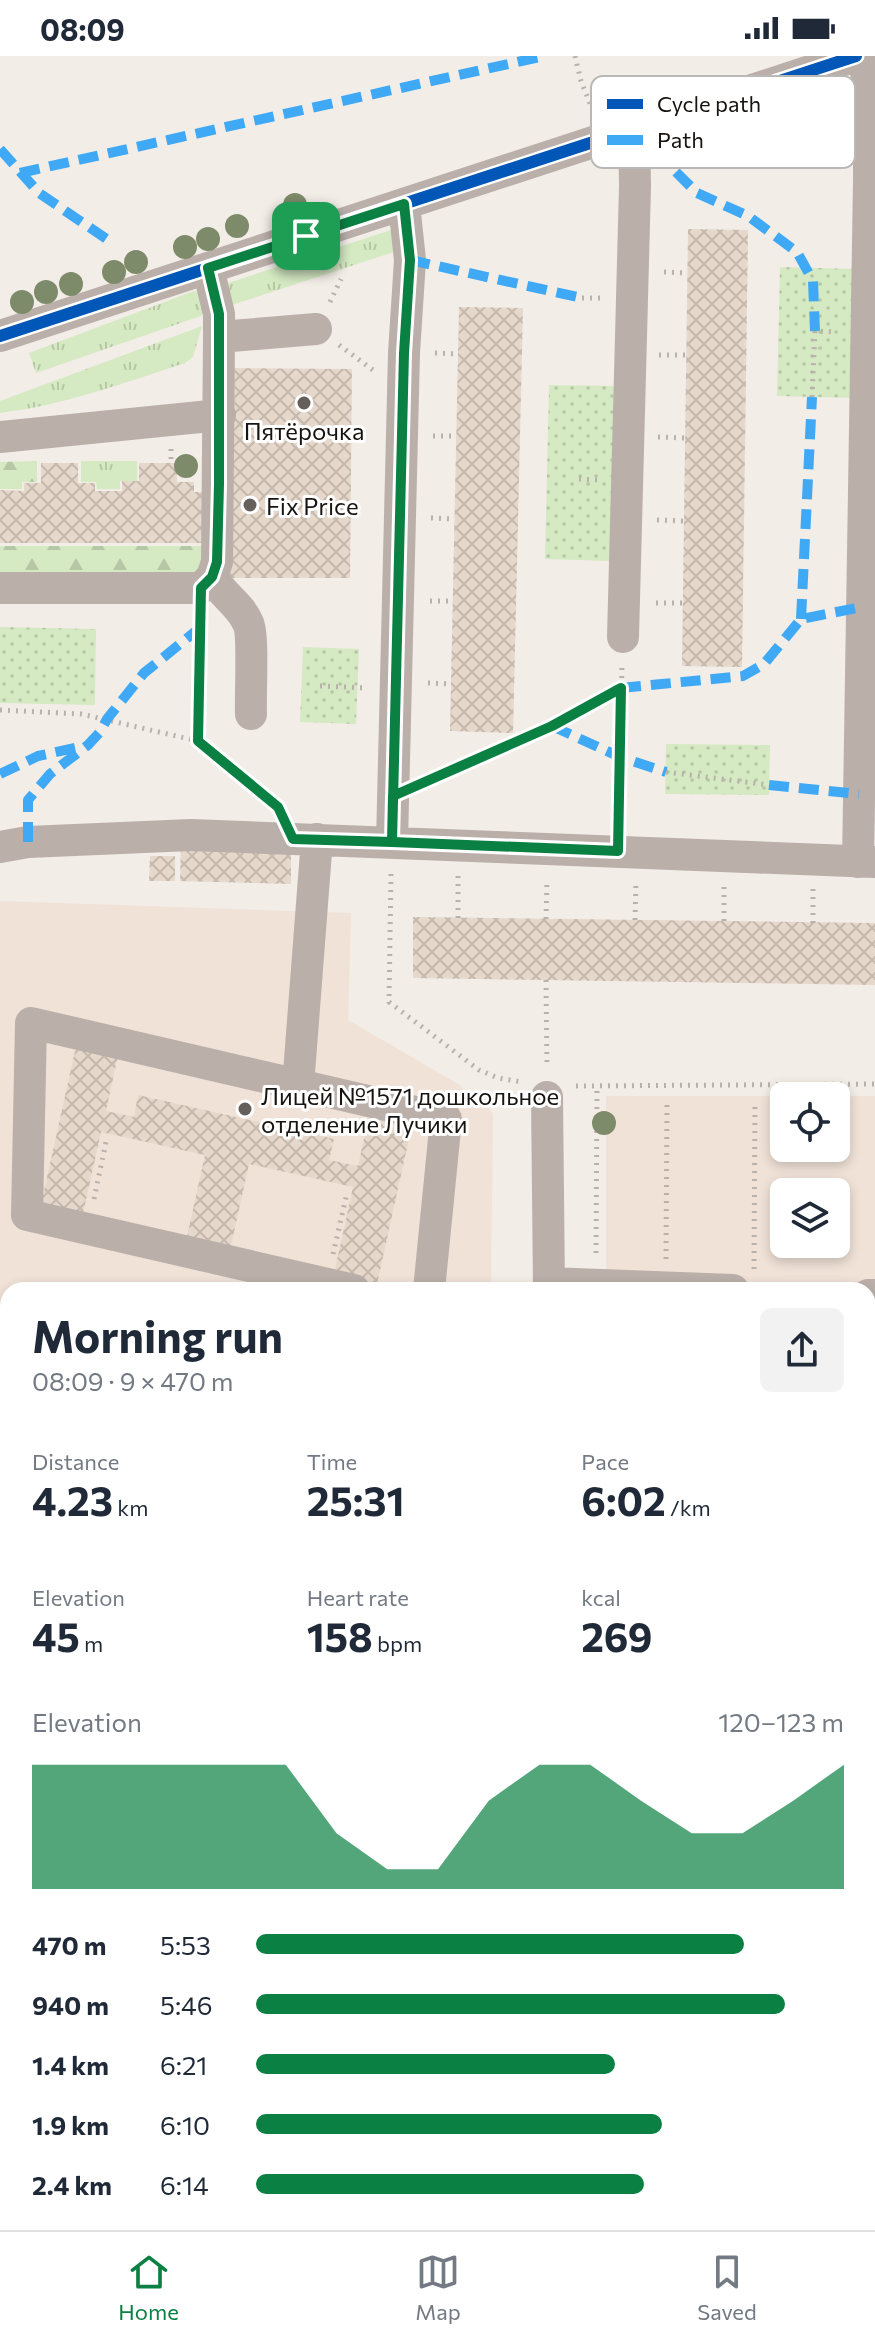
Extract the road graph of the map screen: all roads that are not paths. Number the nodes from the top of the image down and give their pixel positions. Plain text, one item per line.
1 (856, 56) edge
2 (865, 56) edge
3 (795, 76) edge
4 (591, 143) edge
5 (635, 168) edge
6 (404, 204) junction
7 (208, 268) junction
8 (316, 329) road end
9 (0, 336) edge
10 (219, 337) junction
11 (220, 415) junction
12 (0, 437) edge
13 (207, 583) junction
14 (0, 588) edge
15 (623, 637) road end
16 (251, 714) dead end
17 (305, 839) junction
18 (392, 842) junction
19 (0, 847) edge
20 (866, 862) edge
21 (543, 1084) road end
22 (298, 1086) junction
23 (318, 1282) edge
24 (430, 1282) edge
25 (549, 1282) edge

1 - 3 street
2 - 20 street
4 - 6 street
5 - 15 street
6 - 7 street
6 - 18 street
7 - 9 street
7 - 10 street
8 - 10 street
10 - 11 street
11 - 12 street
11 - 13 street
13 - 14 street
13 - 16 street
17 - 18 street
17 - 19 street
17 - 22 street
18 - 20 street
21 - 25 street
22 - 23 street
22 - 24 street

